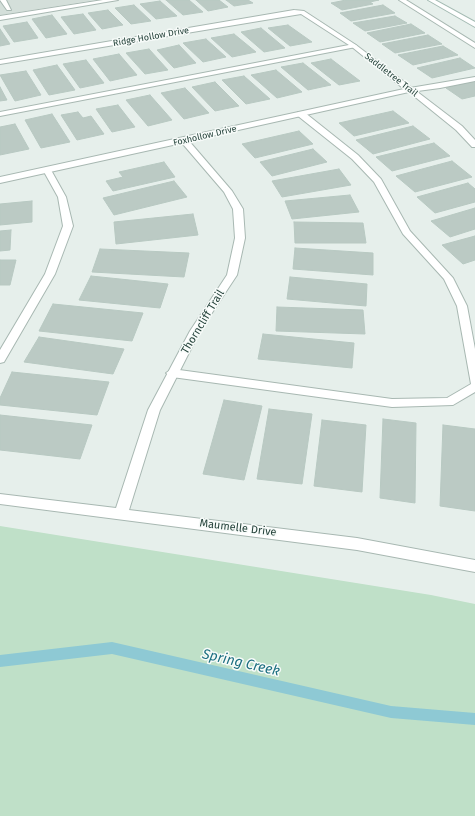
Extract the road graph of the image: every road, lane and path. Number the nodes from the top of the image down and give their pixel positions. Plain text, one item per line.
1 (3, 0) edge
2 (115, 0) edge
3 (402, 0) edge
4 (431, 0) edge
5 (10, 9) dead end
6 (302, 12) joint
7 (0, 18) edge
8 (475, 25) edge
9 (354, 46) junction
10 (475, 46) edge
11 (0, 62) edge
12 (475, 78) edge
13 (410, 90) junction
14 (0, 114) edge
15 (301, 114) junction
16 (184, 140) junction
17 (475, 145) edge
18 (47, 170) junction
19 (0, 180) edge
20 (0, 359) edge
21 (172, 373) junction
22 (475, 382) edge
23 (475, 387) edge
24 (0, 499) edge
25 (121, 513) junction
26 (475, 566) edge

1 - 5 street
2 - 7 street
3 - 10 street
4 - 8 street
6 - 9 street, Saddletree Trail
6 - 11 street, Ridge Hollow Drive
9 - 13 street, Saddletree Trail
9 - 14 street
12 - 13 street, Foxhollow Drive
13 - 15 street, Foxhollow Drive
13 - 17 street, Saddletree Trail
15 - 16 street, Foxhollow Drive
15 - 22 street
16 - 18 street, Foxhollow Drive
16 - 21 street, Thorncliff Trail
18 - 19 street, Foxhollow Drive
18 - 20 street
21 - 23 street
21 - 25 street, Thorncliff Trail
24 - 25 street, Maumelle Drive
25 - 26 street, Maumelle Drive

